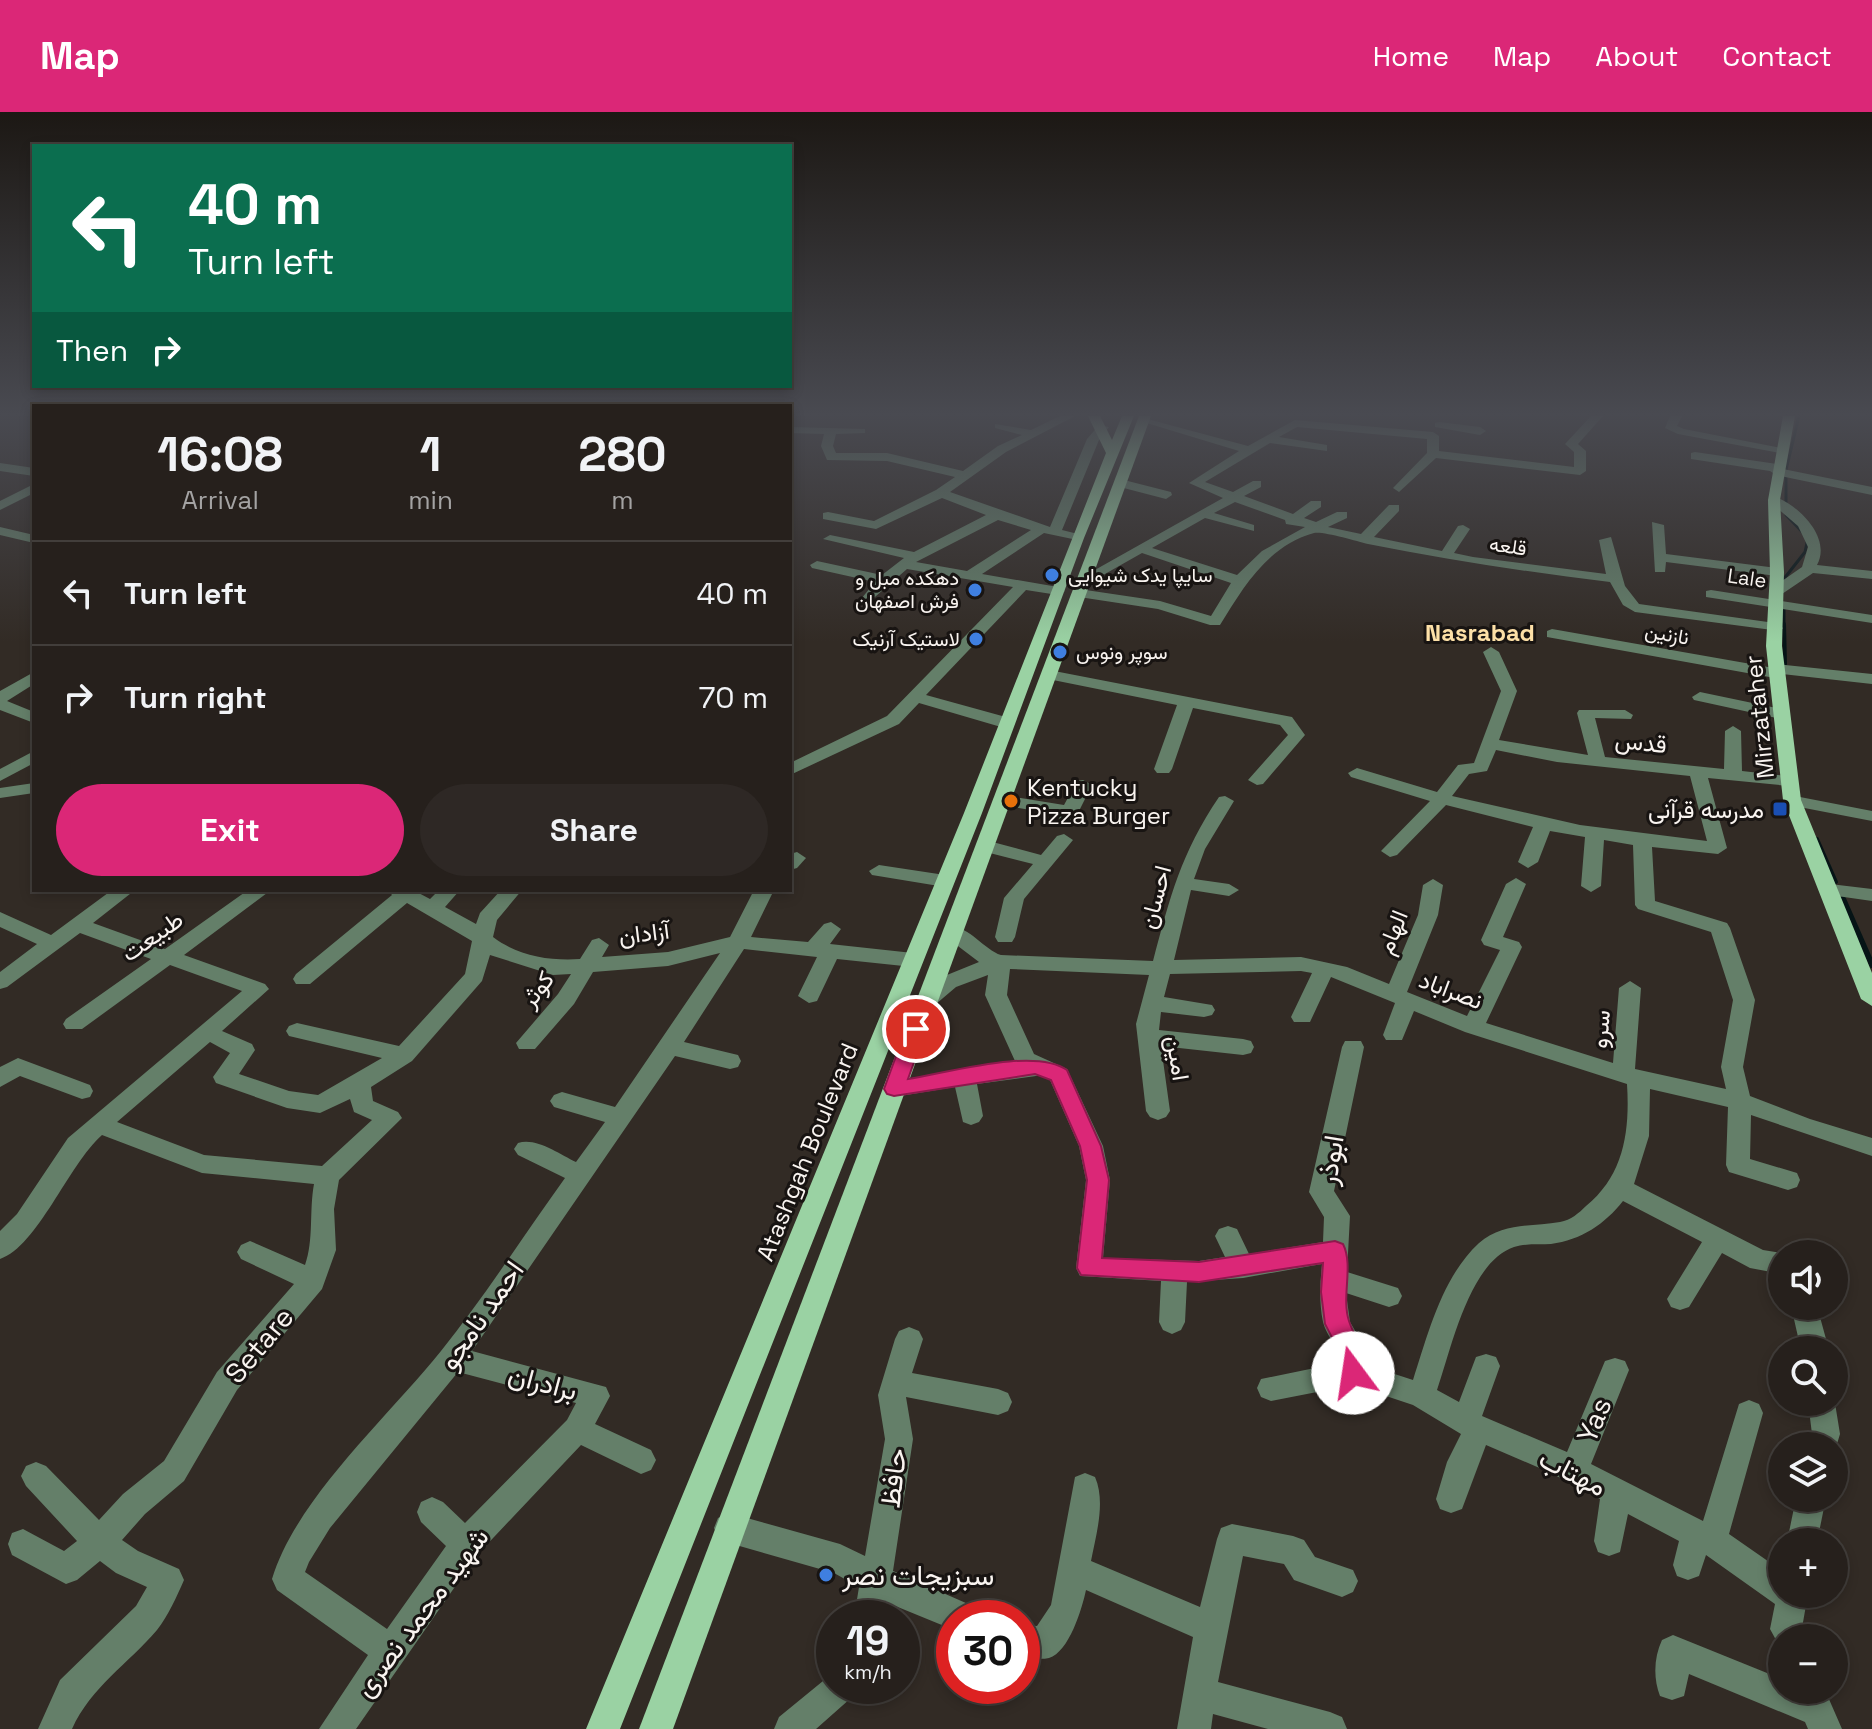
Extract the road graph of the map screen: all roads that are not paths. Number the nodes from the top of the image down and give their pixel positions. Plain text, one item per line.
1 (27, 491) edge
2 (1067, 491) edge
3 (1097, 491) edge
4 (1116, 491) edge
5 (1152, 491) edge
6 (1218, 491) edge
7 (1241, 491) edge
8 (1775, 491) edge
9 (941, 493) joint
10 (1166, 495) dead end
11 (1231, 496) junction
12 (1774, 500) junction
13 (1316, 504) dead end
14 (0, 506) edge
15 (1394, 508) dead end
16 (1201, 513) junction
17 (997, 515) junction
18 (1342, 515) dead end
19 (828, 516) dead end
20 (1291, 521) junction
21 (1657, 525) dead end
22 (1249, 528) dead end
23 (1315, 528) junction
24 (1463, 529) dead end
25 (1048, 530) junction
26 (0, 531) edge
27 (31, 537) edge
28 (1077, 538) junction
29 (830, 539) dead end
30 (1364, 539) junction
31 (1606, 540) dead end
32 (1140, 548) junction
33 (1445, 556) junction
34 (909, 560) junction
35 (817, 565) dead end
36 (1809, 568) junction
37 (1777, 572) junction
38 (1872, 575) edge
39 (969, 576) junction
40 (1616, 579) junction
41 (885, 580) junction
42 (1239, 581) junction
43 (1023, 585) junction
44 (1074, 588) junction
45 (1711, 594) dead end
46 (1777, 597) junction
47 (868, 599) dead end
48 (1872, 619) edge
49 (1775, 628) junction
50 (1552, 634) dead end
51 (1491, 652) dead end
52 (1775, 671) junction
53 (32, 678) edge
54 (1872, 679) edge
55 (1038, 682) junction
56 (917, 697) junction
57 (1700, 697) dead end
58 (0, 698) edge
59 (1187, 701) junction
60 (0, 704) edge
61 (1781, 714) junction
62 (1625, 715) dead end
63 (32, 717) edge
64 (1007, 723) junction
65 (1733, 731) dead end
66 (1488, 743) junction
67 (32, 757) edge
68 (1598, 761) junction
69 (792, 769) edge
70 (1163, 769) dead end
71 (1698, 772) junction
72 (1357, 773) dead end
73 (1733, 775) junction
74 (1, 779) edge
75 (1257, 780) dead end
76 (1789, 781) junction
77 (1083, 785) dead end
78 (32, 787) edge
79 (1438, 799) junction
80 (1002, 800) junction
81 (1225, 801) dead end
82 (1800, 802) dead end
83 (1872, 816) edge
84 (1543, 825) junction
85 (1595, 833) junction
86 (1642, 839) junction
87 (1064, 840) dead end
88 (985, 846) junction
89 (1390, 851) dead end
90 (1044, 861) junction
91 (1528, 862) dead end
92 (879, 871) dead end
93 (945, 881) junction
94 (1183, 883) junction
95 (1516, 884) dead end
96 (1433, 885) dead end
97 (1591, 886) dead end
98 (1229, 890) dead end
99 (1830, 890) junction
100 (122, 892) edge
101 (258, 892) edge
102 (402, 892) edge
103 (448, 892) edge
104 (510, 892) edge
105 (763, 892) edge
106 (1872, 895) edge
107 (433, 908) junction
108 (0, 918) edge
109 (77, 925) junction
110 (953, 932) junction
111 (1005, 937) dead end
112 (483, 939) junction
113 (738, 942) junction
114 (826, 942) junction
115 (53, 943) junction
116 (599, 945) dead end
117 (168, 957) junction
118 (913, 960) junction
119 (1000, 962) junction
120 (585, 965) junction
121 (1163, 967) junction
122 (1324, 969) junction
123 (303, 979) dead end
124 (0, 982) edge
125 (1630, 988) dead end
126 (809, 996) dead end
127 (1871, 996) edge
128 (1401, 998) junction
129 (928, 999) junction
130 (1152, 1003) junction
131 (1204, 1010) dead end
132 (1302, 1017) dead end
133 (74, 1024) dead end
134 (1473, 1027) junction
135 (297, 1031) dead end
136 (1394, 1035) dead end
137 (1147, 1037) junction
138 (218, 1038) dead end
139 (527, 1043) dead end
140 (670, 1047) junction
141 (1243, 1047) dead end
142 (1353, 1047) dead end
143 (404, 1055) junction
144 (730, 1061) dead end
145 (1035, 1066) junction
146 (6, 1068) edge
147 (965, 1077) junction
148 (1630, 1077) junction
149 (359, 1084) junction
150 (894, 1089) junction
151 (82, 1091) dead end
152 (562, 1101) dead end
153 (1740, 1101) junction
154 (1158, 1111) dead end
155 (971, 1116) dead end
156 (619, 1117) junction
157 (97, 1124) junction
158 (1872, 1147) edge
159 (526, 1149) dead end
160 (579, 1174) junction
161 (327, 1176) junction
162 (1788, 1180) dead end
163 (1620, 1188) junction
164 (1228, 1236) dead end
165 (1717, 1240) junction
166 (0, 1248) edge
167 (1335, 1251) junction
168 (250, 1252) dead end
169 (1768, 1261) edge
170 (1243, 1267) junction
171 (1174, 1272) junction
172 (1333, 1278) junction
173 (313, 1281) junction
174 (1389, 1296) dead end
175 (1680, 1299) dead end
176 (1172, 1322) dead end
177 (909, 1339) dead end
178 (452, 1358) junction
179 (1486, 1366) dead end
180 (1615, 1370) dead end
181 (1353, 1373) junction
182 (897, 1383) junction
183 (1271, 1388) dead end
184 (1421, 1395) junction
185 (998, 1402) dead end
186 (1749, 1413) dead end
187 (1473, 1425) junction
188 (577, 1429) junction
189 (641, 1460) dead end
190 (1574, 1470) junction
191 (36, 1476) dead end
192 (1085, 1487) dead end
193 (1616, 1493) junction
194 (1451, 1499) dead end
195 (432, 1512) dead end
196 (729, 1528) junction
197 (1704, 1538) junction
198 (1609, 1541) dead end
199 (99, 1542) junction
200 (23, 1544) dead end
201 (466, 1544) junction
202 (1688, 1565) dead end
203 (1072, 1568) junction
204 (876, 1580) junction
205 (1342, 1581) dead end
206 (1768, 1581) edge
207 (873, 1600) edge
208 (936, 1606) edge
209 (1211, 1628) junction
210 (1040, 1643) edge
211 (389, 1650) junction
212 (1672, 1684) dead end
213 (1200, 1694) junction
214 (819, 1704) edge
215 (1817, 1710) edge
216 (55, 1729) edge
217 (336, 1729) edge
218 (603, 1729) edge
219 (656, 1729) edge
220 (791, 1729) edge
221 (1194, 1729) edge
222 (1330, 1729) edge

1 - 14 street
2 - 25 street
3 - 28 main road, Atashgah Boulevard
4 - 44 main road, Atashgah Boulevard
5 - 10 street
6 - 11 street, قلعه
7 - 11 street
8 - 12 main road, Mirzataher
9 - 17 street
9 - 19 street
11 - 16 street
11 - 20 street, قلعه
12 - 36 street
12 - 37 main road, Mirzataher
13 - 20 street
15 - 30 street
16 - 22 street
16 - 32 street
17 - 25 street
17 - 34 street
18 - 23 street
20 - 23 street, قلعه
21 - 37 street
23 - 30 street, قلعه
23 - 42 street
24 - 33 street
25 - 28 street
25 - 39 street
26 - 27 street
28 - 44 main road, Atashgah Boulevard
29 - 34 street
30 - 33 street, قلعه
31 - 40 street
32 - 42 street
32 - 44 street
33 - 40 street, قلعه
34 - 39 street
34 - 41 street
35 - 41 street
36 - 38 street
36 - 46 street
37 - 46 main road, Mirzataher
39 - 43 street
40 - 49 street
41 - 47 street
42 - 44 street
43 - 44 street
43 - 56 street
44 - 55 main road, Atashgah Boulevard
45 - 46 street, Lale
46 - 48 street, Lale
46 - 49 main road, Mirzataher
49 - 52 main road, Mirzataher
50 - 52 street, نازنین
51 - 66 street
52 - 54 street, نازنین
52 - 61 main road, Mirzataher
53 - 58 street
55 - 59 street
55 - 64 main road, Atashgah Boulevard
55 - 80 main road, Atashgah Boulevard
56 - 64 street
56 - 69 street
57 - 61 street
59 - 70 street
59 - 75 street
60 - 63 street
61 - 76 main road, Mirzataher
62 - 68 street
64 - 93 main road, Atashgah Boulevard
65 - 73 street
66 - 68 street, قدس
66 - 79 street
67 - 74 street
68 - 71 street, قدس
71 - 73 street, قدس
71 - 86 street
72 - 79 street
73 - 76 street, قدس
74 - 78 street
76 - 99 main road, Mirzataher
77 - 80 street
79 - 84 street
79 - 89 street
80 - 88 main road, Atashgah Boulevard
81 - 94 street, احسان
82 - 83 street
84 - 85 street
84 - 91 street
85 - 86 street
85 - 97 street
86 - 153 street
87 - 90 street
88 - 90 street
88 - 110 main road, Atashgah Boulevard
90 - 111 street
92 - 93 street
93 - 118 main road, Atashgah Boulevard
94 - 98 street
94 - 121 street, احسان
95 - 134 street
96 - 128 street, الهام
99 - 106 street
99 - 127 main road, Mirzataher
100 - 109 street
101 - 117 street, طبیعت
102 - 107 street, آزادان
102 - 123 street
103 - 107 street
104 - 112 street
105 - 113 street
107 - 112 street, آزادان
108 - 115 street
109 - 115 street
109 - 117 street
110 - 119 street
110 - 129 main road, Atashgah Boulevard
112 - 120 street, آزادان
112 - 143 street
113 - 114 street, آزادان
113 - 120 street, آزادان
113 - 140 street, احمد نامجو
114 - 118 street, آزادان
114 - 126 street
115 - 124 street
116 - 120 street, کوثر
117 - 133 street, طبیعت
117 - 157 street
118 - 218 main road, Atashgah Boulevard
119 - 121 street, نصراباد
119 - 129 street
119 - 145 street
120 - 139 street, کوثر
121 - 122 street, نصراباد
121 - 130 street, امین
122 - 128 street, نصراباد
122 - 132 street
125 - 148 street, سرو
128 - 134 street, نصراباد
128 - 136 street, الهام
129 - 150 main road, Atashgah Boulevard
130 - 131 street
130 - 137 street, امین
134 - 148 street, نصراباد
135 - 143 street
137 - 141 street
137 - 154 street, امین
138 - 149 street
140 - 144 street
140 - 156 street, احمد نامجو
142 - 167 street, ابوذر
143 - 149 street
145 - 147 street
145 - 171 street
146 - 151 street
147 - 150 street
147 - 155 street
148 - 153 street, نصراباد
148 - 163 street, سرو
149 - 161 street
150 - 196 main road, Atashgah Boulevard
152 - 156 street
153 - 158 street, نصراباد
153 - 162 street
156 - 160 street, احمد نامجو
157 - 161 street
157 - 166 street
159 - 160 street
160 - 178 street, احمد نامجو
161 - 173 street, Setare
163 - 165 street
163 - 184 street
164 - 170 street
165 - 169 street
165 - 175 street
167 - 170 street
167 - 172 street, ابوذر
168 - 173 street
170 - 171 street
171 - 176 street
172 - 174 street
172 - 181 street, ابوذر
173 - 199 street, Setare
177 - 182 street, حافظ
178 - 188 street, برادران
178 - 211 street, احمد نامجو
179 - 187 street
180 - 190 street, Yas
181 - 183 street
181 - 184 street, مهتاب
182 - 185 street
182 - 204 street, حافظ
184 - 187 street, مهتاب
186 - 197 street
187 - 190 street, مهتاب
187 - 194 street
188 - 189 street
188 - 201 street, شهید محمد نصری
190 - 193 street, مهتاب
191 - 199 street
192 - 203 street
193 - 197 street, مهتاب
193 - 198 street
195 - 201 street
196 - 204 street
196 - 219 main road, Atashgah Boulevard
197 - 202 street
197 - 206 street, مهتاب
199 - 200 street, Setare
199 - 216 street
201 - 211 street, شهید محمد نصری
203 - 209 street
203 - 210 street
204 - 207 street, حافظ
204 - 208 street
205 - 209 street
209 - 213 street
211 - 217 street, شهید محمد نصری
212 - 215 street
213 - 221 street
213 - 222 street
214 - 220 street

